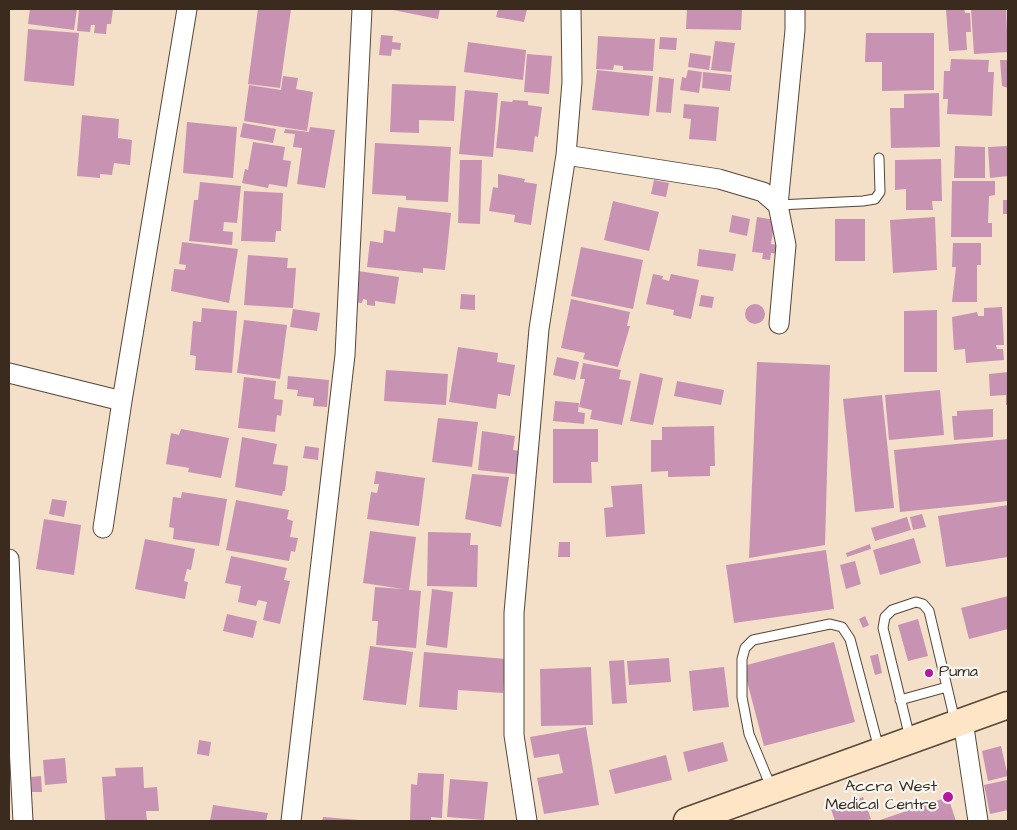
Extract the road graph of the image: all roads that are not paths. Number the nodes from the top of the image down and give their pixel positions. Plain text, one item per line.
1 (187, 9) edge
2 (362, 9) edge
3 (571, 9) edge
4 (795, 9) edge
5 (566, 155) junction
6 (879, 158) dead end
7 (778, 204) junction
8 (779, 324) dead end
9 (9, 373) edge
10 (122, 401) junction
11 (103, 528) dead end
12 (9, 564) edge
13 (947, 687) junction
14 (900, 700) junction
15 (1008, 705) edge
16 (959, 722) junction
17 (910, 740) junction
18 (879, 752) junction
19 (773, 792) junction
20 (725, 816) edge
21 (23, 821) edge
22 (291, 821) edge
23 (527, 821) edge
24 (687, 821) edge
25 (978, 821) edge

1 - 10 street
2 - 22 street
3 - 5 street
4 - 7 street
5 - 7 street
5 - 23 street
6 - 7 lane
7 - 8 street
9 - 10 street
10 - 11 street
12 - 21 street
13 - 14 lane
13 - 14 lane
13 - 16 lane
14 - 17 lane
15 - 16 street
16 - 17 street
16 - 25 street
17 - 18 street
18 - 19 street
18 - 19 lane
19 - 20 street
20 - 24 street

